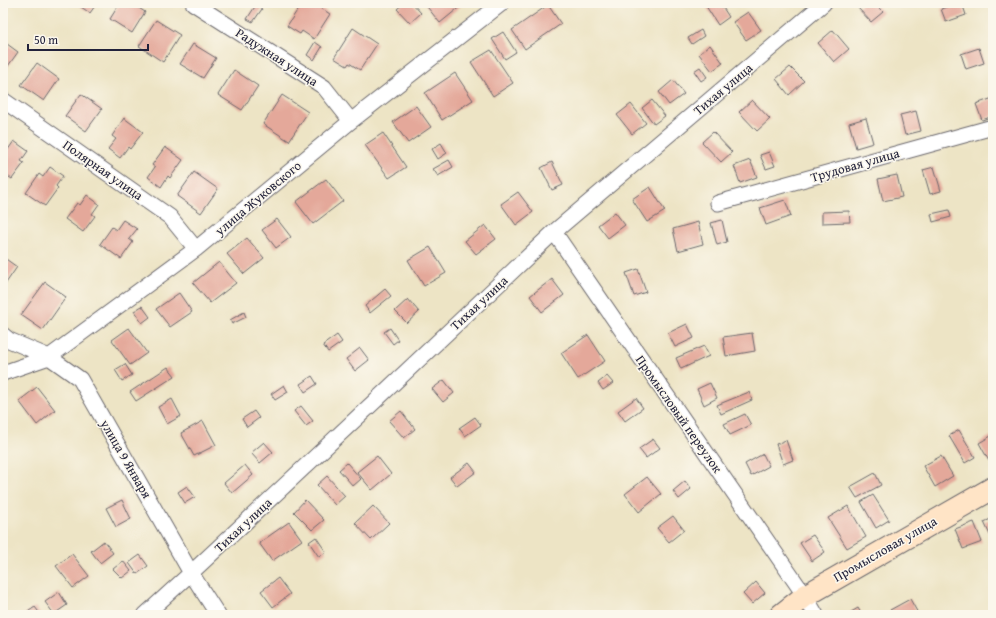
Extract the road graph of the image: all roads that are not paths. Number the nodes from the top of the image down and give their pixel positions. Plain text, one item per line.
1 (193, 3) edge
2 (502, 3) edge
3 (824, 3) edge
4 (3, 100) edge
5 (351, 121) junction
6 (993, 126) edge
7 (718, 203) dead end
8 (554, 232) junction
9 (196, 249) junction
10 (3, 335) edge
11 (49, 357) junction
12 (3, 373) edge
13 (993, 488) edge
14 (191, 573) junction
15 (805, 596) junction
16 (145, 615) edge
17 (218, 615) edge
18 (781, 615) edge
19 (816, 615) edge

1 - 5 street, Радужная улица
2 - 5 street, улица Жуковского
3 - 8 street, Тихая улица
4 - 9 street, Полярная улица
5 - 9 street, улица Жуковского
6 - 7 street, Трудовая улица
8 - 14 street, Тихая улица
8 - 15 street, Промысловый переулок
9 - 11 street, улица Жуковского
10 - 11 street, улица 9 Января
11 - 12 street, улица Жуковского
11 - 14 street, улица 9 Января
13 - 15 street, Промысловая улица
14 - 16 street, Тихая улица
14 - 17 street, улица 9 Января
15 - 18 street, Промысловая улица
15 - 19 street, Промысловый переулок

